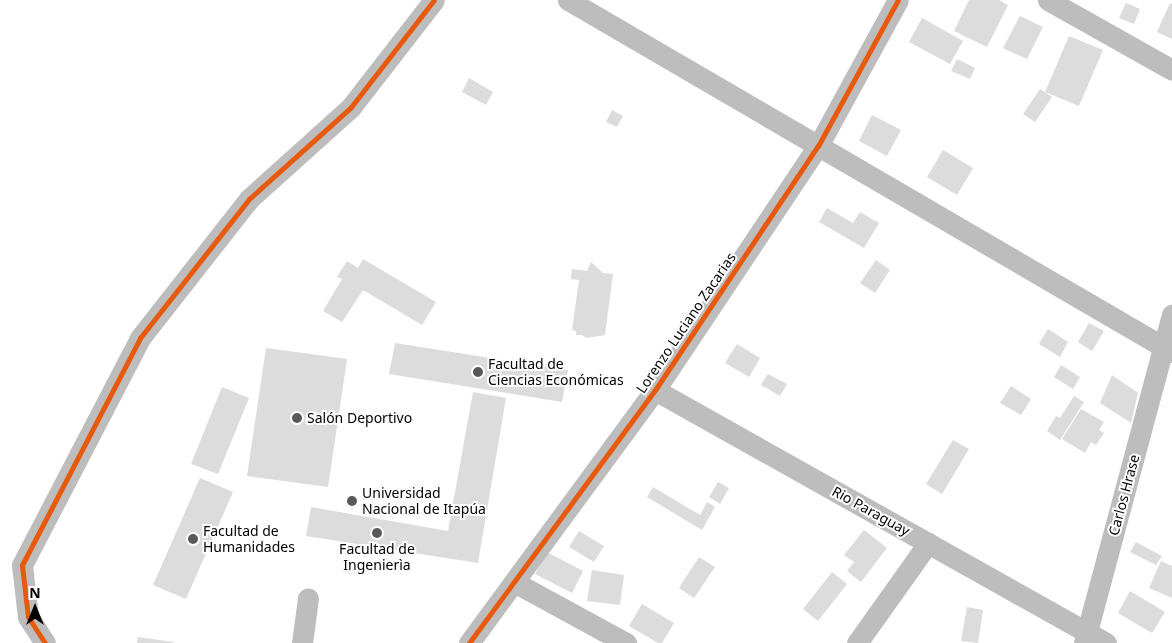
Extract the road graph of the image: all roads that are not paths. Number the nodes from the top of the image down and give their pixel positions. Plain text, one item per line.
1 (434, 0) edge
2 (568, 0) edge
3 (898, 0) edge
4 (1048, 0) edge
5 (1172, 70) edge
6 (818, 146) junction
7 (1172, 315) edge
8 (1168, 350) edge
9 (655, 390) junction
10 (928, 543) junction
11 (514, 582) junction
12 (308, 598) dead end
13 (1086, 637) edge
14 (45, 643) edge
15 (302, 643) edge
16 (469, 643) edge
17 (626, 643) edge
18 (857, 643) edge
19 (1106, 643) edge

1 - 14 street
2 - 6 street
3 - 6 street, Lorenzo Luciano Zacarias
4 - 5 street
6 - 8 street
6 - 9 street, Lorenzo Luciano Zacarias
7 - 8 street, Carlos Hrase
8 - 13 street, Carlos Hrase
9 - 10 street, Rio Paraguay
9 - 11 street, Lorenzo Luciano Zacarias
10 - 13 street, Rio Paraguay
10 - 18 street
11 - 16 street, Lorenzo Luciano Zacarias
11 - 17 street
12 - 15 street
13 - 19 street, Rio Paraguay

